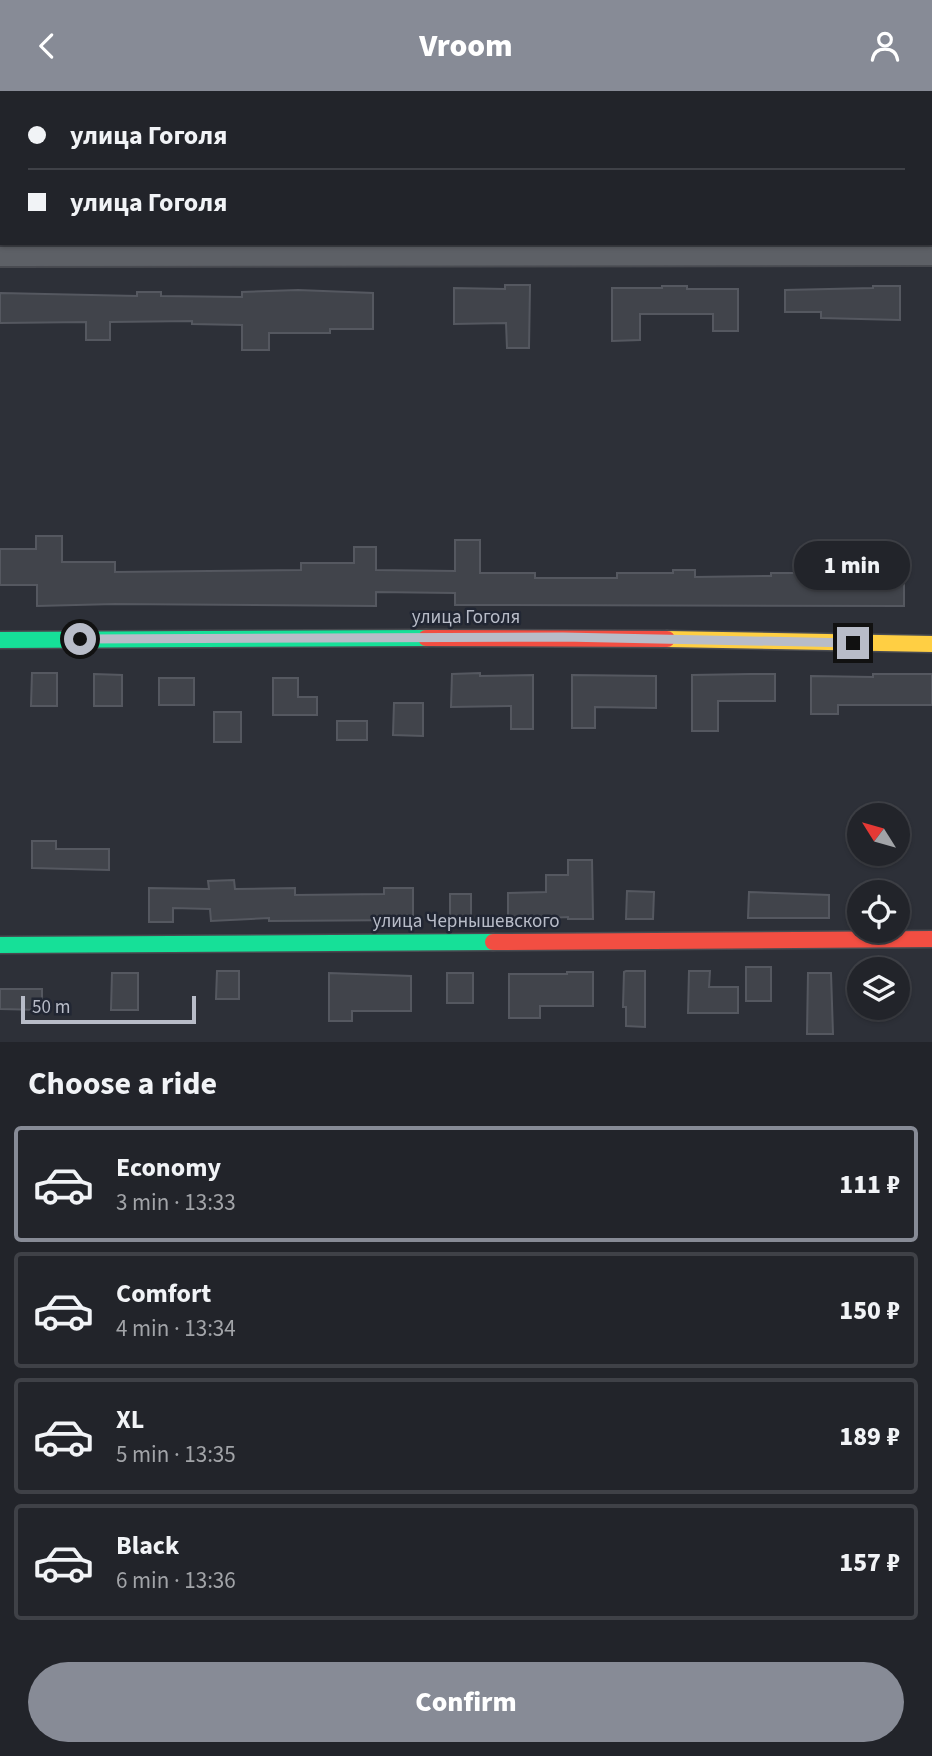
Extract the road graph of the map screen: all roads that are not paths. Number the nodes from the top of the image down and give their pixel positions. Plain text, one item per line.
1 (932, 251) edge
2 (0, 252) edge
3 (0, 639) edge
4 (932, 644) edge
5 (932, 939) edge
6 (0, 945) edge

1 - 2 street
3 - 4 street, улица Гоголя
5 - 6 street, улица Чернышевского

